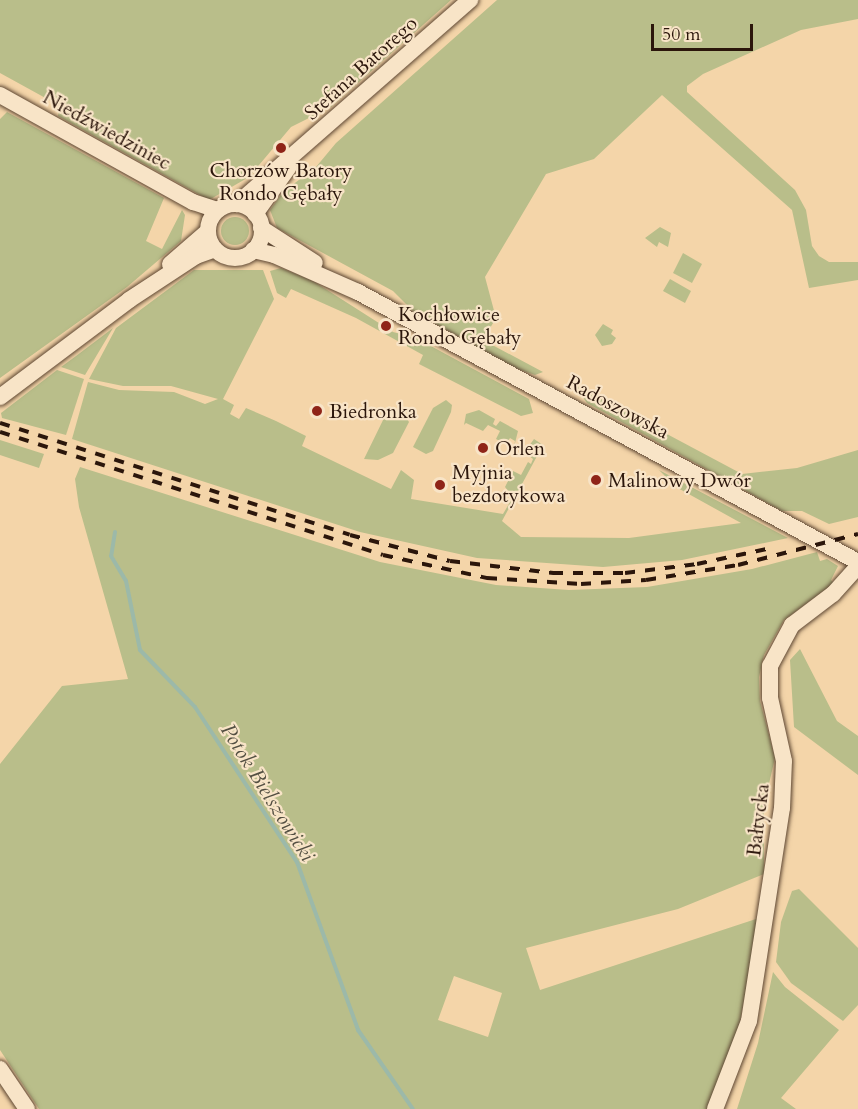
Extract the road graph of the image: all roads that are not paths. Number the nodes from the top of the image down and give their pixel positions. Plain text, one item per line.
1 (470, 0) edge
2 (0, 95) edge
3 (308, 144) junction
4 (237, 204) junction
5 (212, 220) junction
6 (258, 221) junction
7 (215, 249) junction
8 (253, 250) junction
9 (358, 292) junction
10 (129, 300) junction
11 (0, 397) edge
12 (858, 564) edge
13 (0, 1069) edge
14 (27, 1109) edge
15 (715, 1109) edge

1 - 3 street, Stefana Batorego
2 - 5 street, Niedźwiedziniec
3 - 4 street, Stefana Batorego
3 - 6 street, Stefana Batorego
4 - 5 street
4 - 6 street
5 - 7 street
5 - 10 street
6 - 8 street
6 - 9 street, Radoszowska
7 - 8 street
7 - 10 street
8 - 9 street, Radoszowska
9 - 12 street, Radoszowska
10 - 11 street
12 - 15 street, Bałtycka
13 - 14 street

